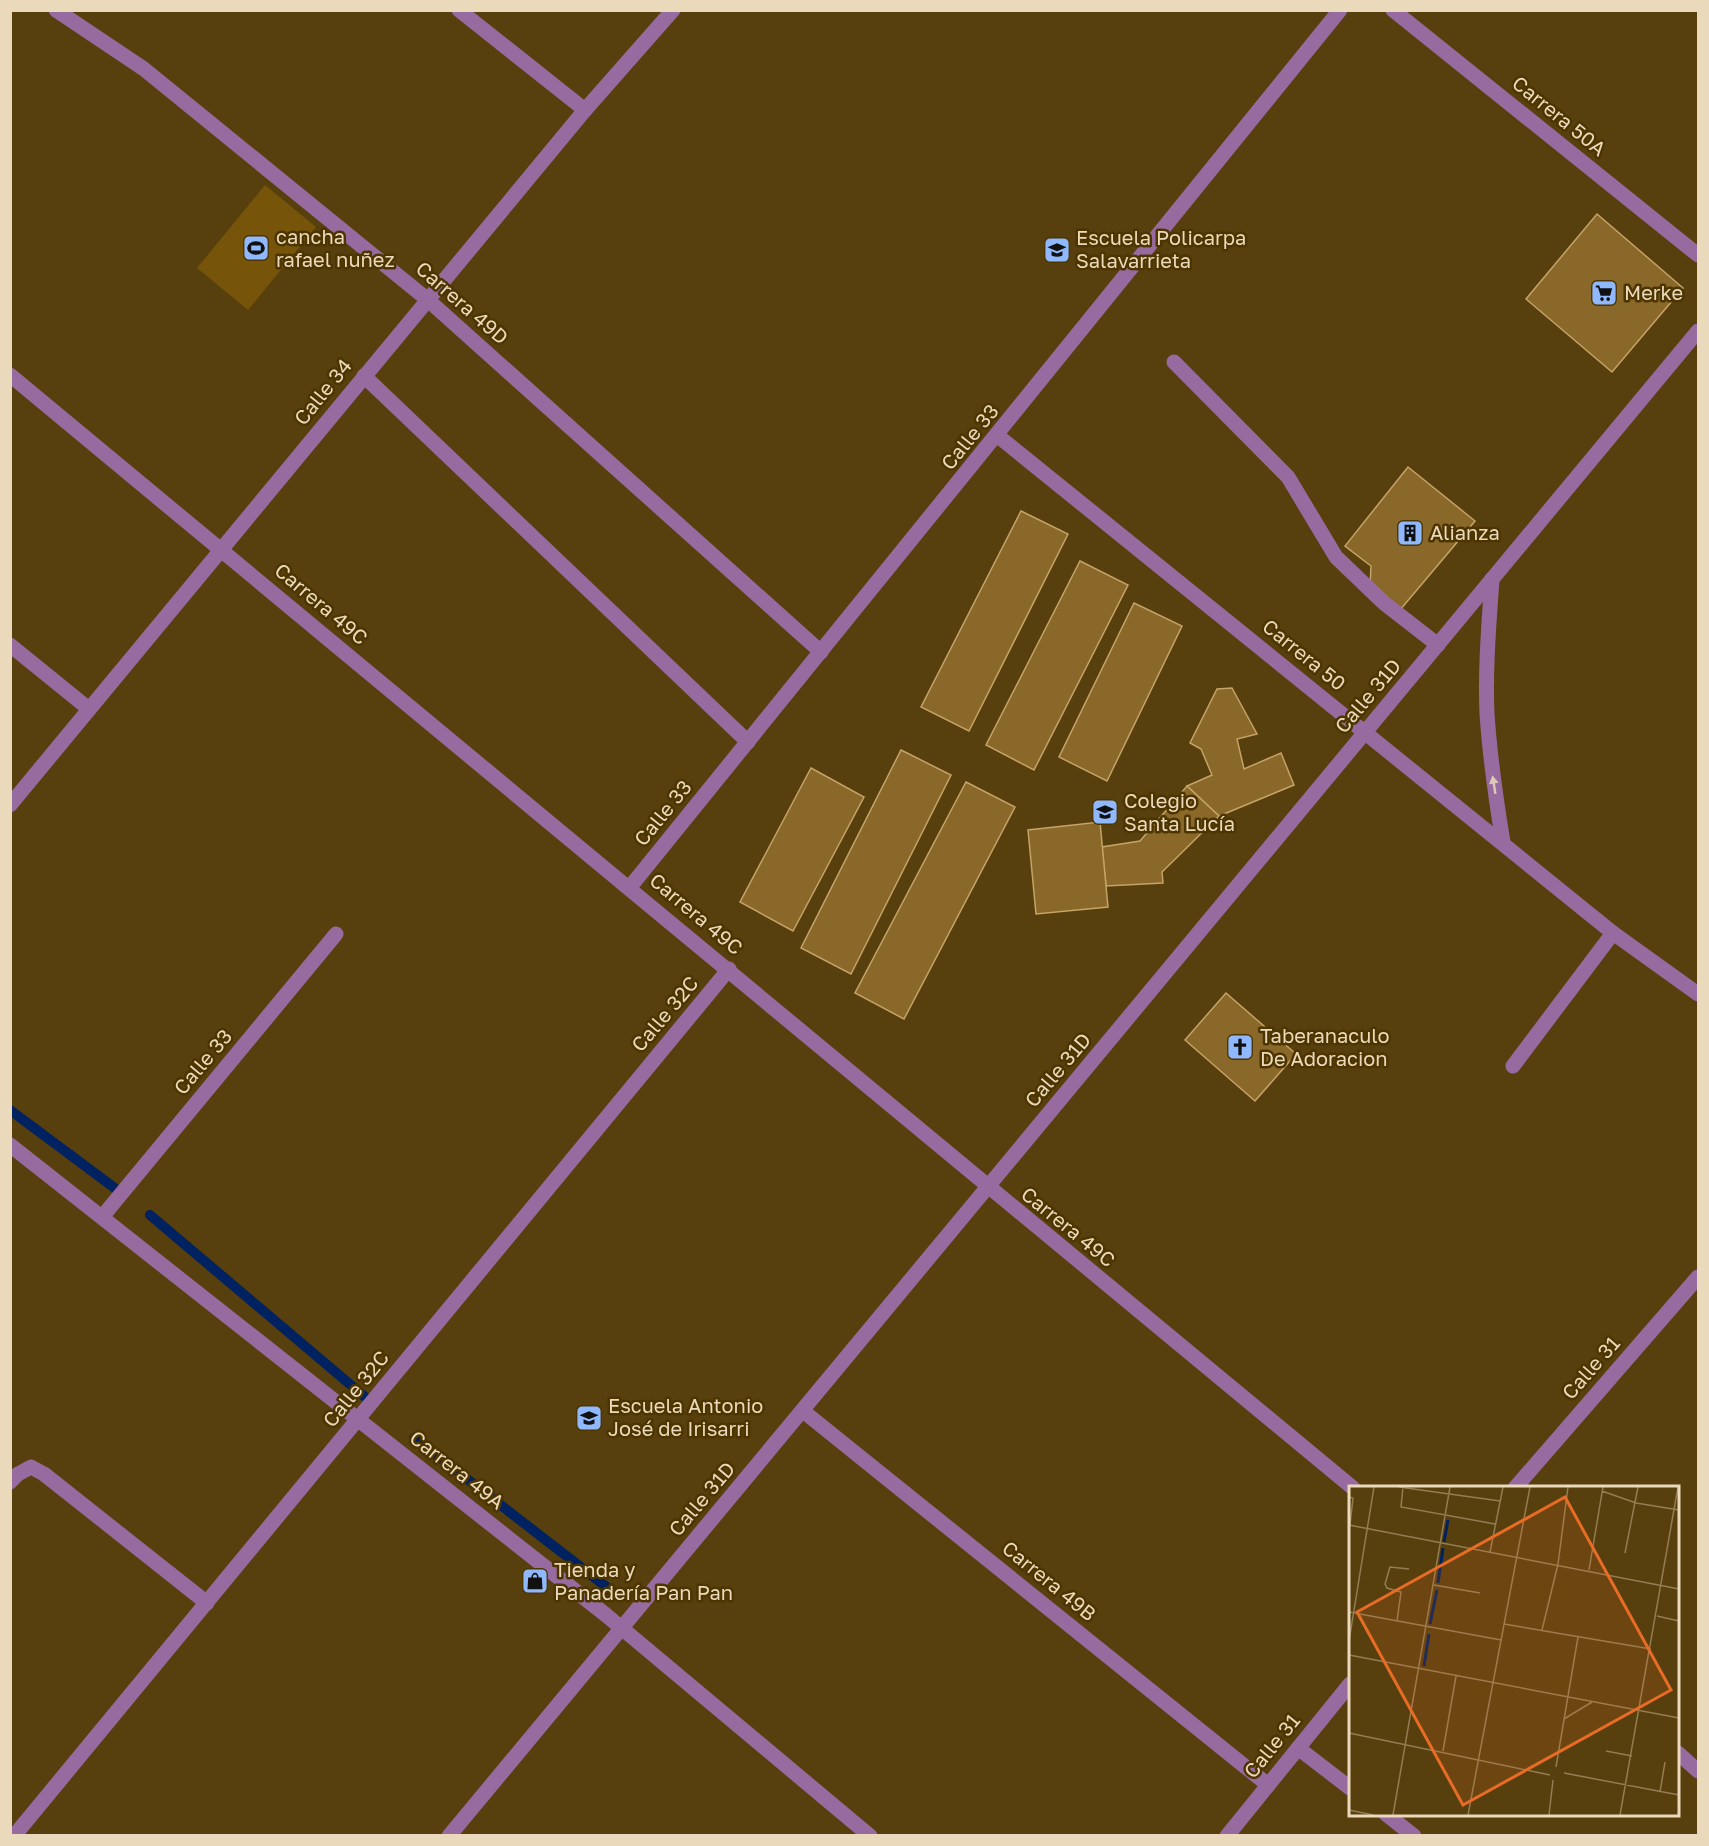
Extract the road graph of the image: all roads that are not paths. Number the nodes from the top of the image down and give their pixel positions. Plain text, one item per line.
1 (56, 10) edge
2 (459, 10) edge
3 (673, 10) edge
4 (1340, 10) edge
5 (1393, 10) edge
6 (585, 110) junction
7 (1698, 255) edge
8 (428, 300) junction
9 (1698, 331) edge
10 (1174, 362) dead end
11 (10, 375) edge
12 (364, 376) junction
13 (998, 436) junction
14 (222, 549) junction
15 (1492, 579) junction
16 (10, 645) edge
17 (1437, 645) junction
18 (821, 652) junction
19 (89, 709) junction
20 (1365, 732) junction
21 (748, 742) junction
22 (10, 805) edge
23 (1503, 842) junction
24 (630, 887) junction
25 (1613, 933) junction
26 (336, 934) dead end
27 (729, 969) junction
28 (1698, 994) edge
29 (1513, 1066) dead end
30 (10, 1146) edge
31 (988, 1188) junction
32 (102, 1217) junction
33 (1698, 1277) edge
34 (803, 1410) junction
35 (359, 1419) junction
36 (10, 1482) edge
37 (1351, 1486) edge
38 (1517, 1486) edge
39 (207, 1603) junction
40 (622, 1628) junction
41 (1349, 1685) edge
42 (1298, 1748) junction
43 (1679, 1755) edge
44 (1698, 1771) edge
45 (1268, 1785) junction
46 (1349, 1787) edge
47 (1387, 1816) edge
48 (14, 1836) edge
49 (449, 1836) edge
50 (870, 1836) edge
51 (1227, 1836) edge
52 (1414, 1836) edge

1 - 8 street, Carrera 49D
2 - 6 street
3 - 6 street, Calle 34
4 - 13 street, Calle 33
5 - 7 street, Carrera 50A
6 - 8 street, Calle 34
8 - 12 street, Calle 34
8 - 18 street, Carrera 49D
9 - 15 street, Calle 31D
10 - 17 street
11 - 14 street, Carrera 49C
12 - 14 street, Calle 34
12 - 21 street
13 - 18 street, Calle 33
13 - 20 street, Carrera 50
14 - 19 street, Calle 34
14 - 24 street, Carrera 49C
15 - 17 street, Calle 31D
23 -> 15 street
16 - 19 street
17 - 20 street, Calle 31D
18 - 21 street, Calle 33
19 - 22 street, Calle 34
20 - 23 street, Carrera 50
20 - 31 street, Calle 31D
21 - 24 street, Calle 33
23 - 25 street, Carrera 50
24 - 27 street, Carrera 49C
25 - 28 street, Carrera 50
25 - 29 street
26 - 32 street, Calle 33
27 - 31 street, Carrera 49C
27 - 35 street, Calle 32C
30 - 32 street, Carrera 49A
31 - 34 street, Calle 31D
31 - 37 street, Carrera 49C
32 - 35 street, Carrera 49A
33 - 38 street, Calle 31
34 - 40 street, Calle 31D
34 - 45 street, Carrera 49B
35 - 39 street, Calle 32C
35 - 40 street, Carrera 49A
36 - 39 street
39 - 48 street, Calle 32C
40 - 49 street, Calle 31D
40 - 50 street, Carrera 49A
41 - 42 street, Calle 31
42 - 45 street, Calle 31
42 - 46 street
43 - 44 street
45 - 51 street, Calle 31
47 - 52 street

